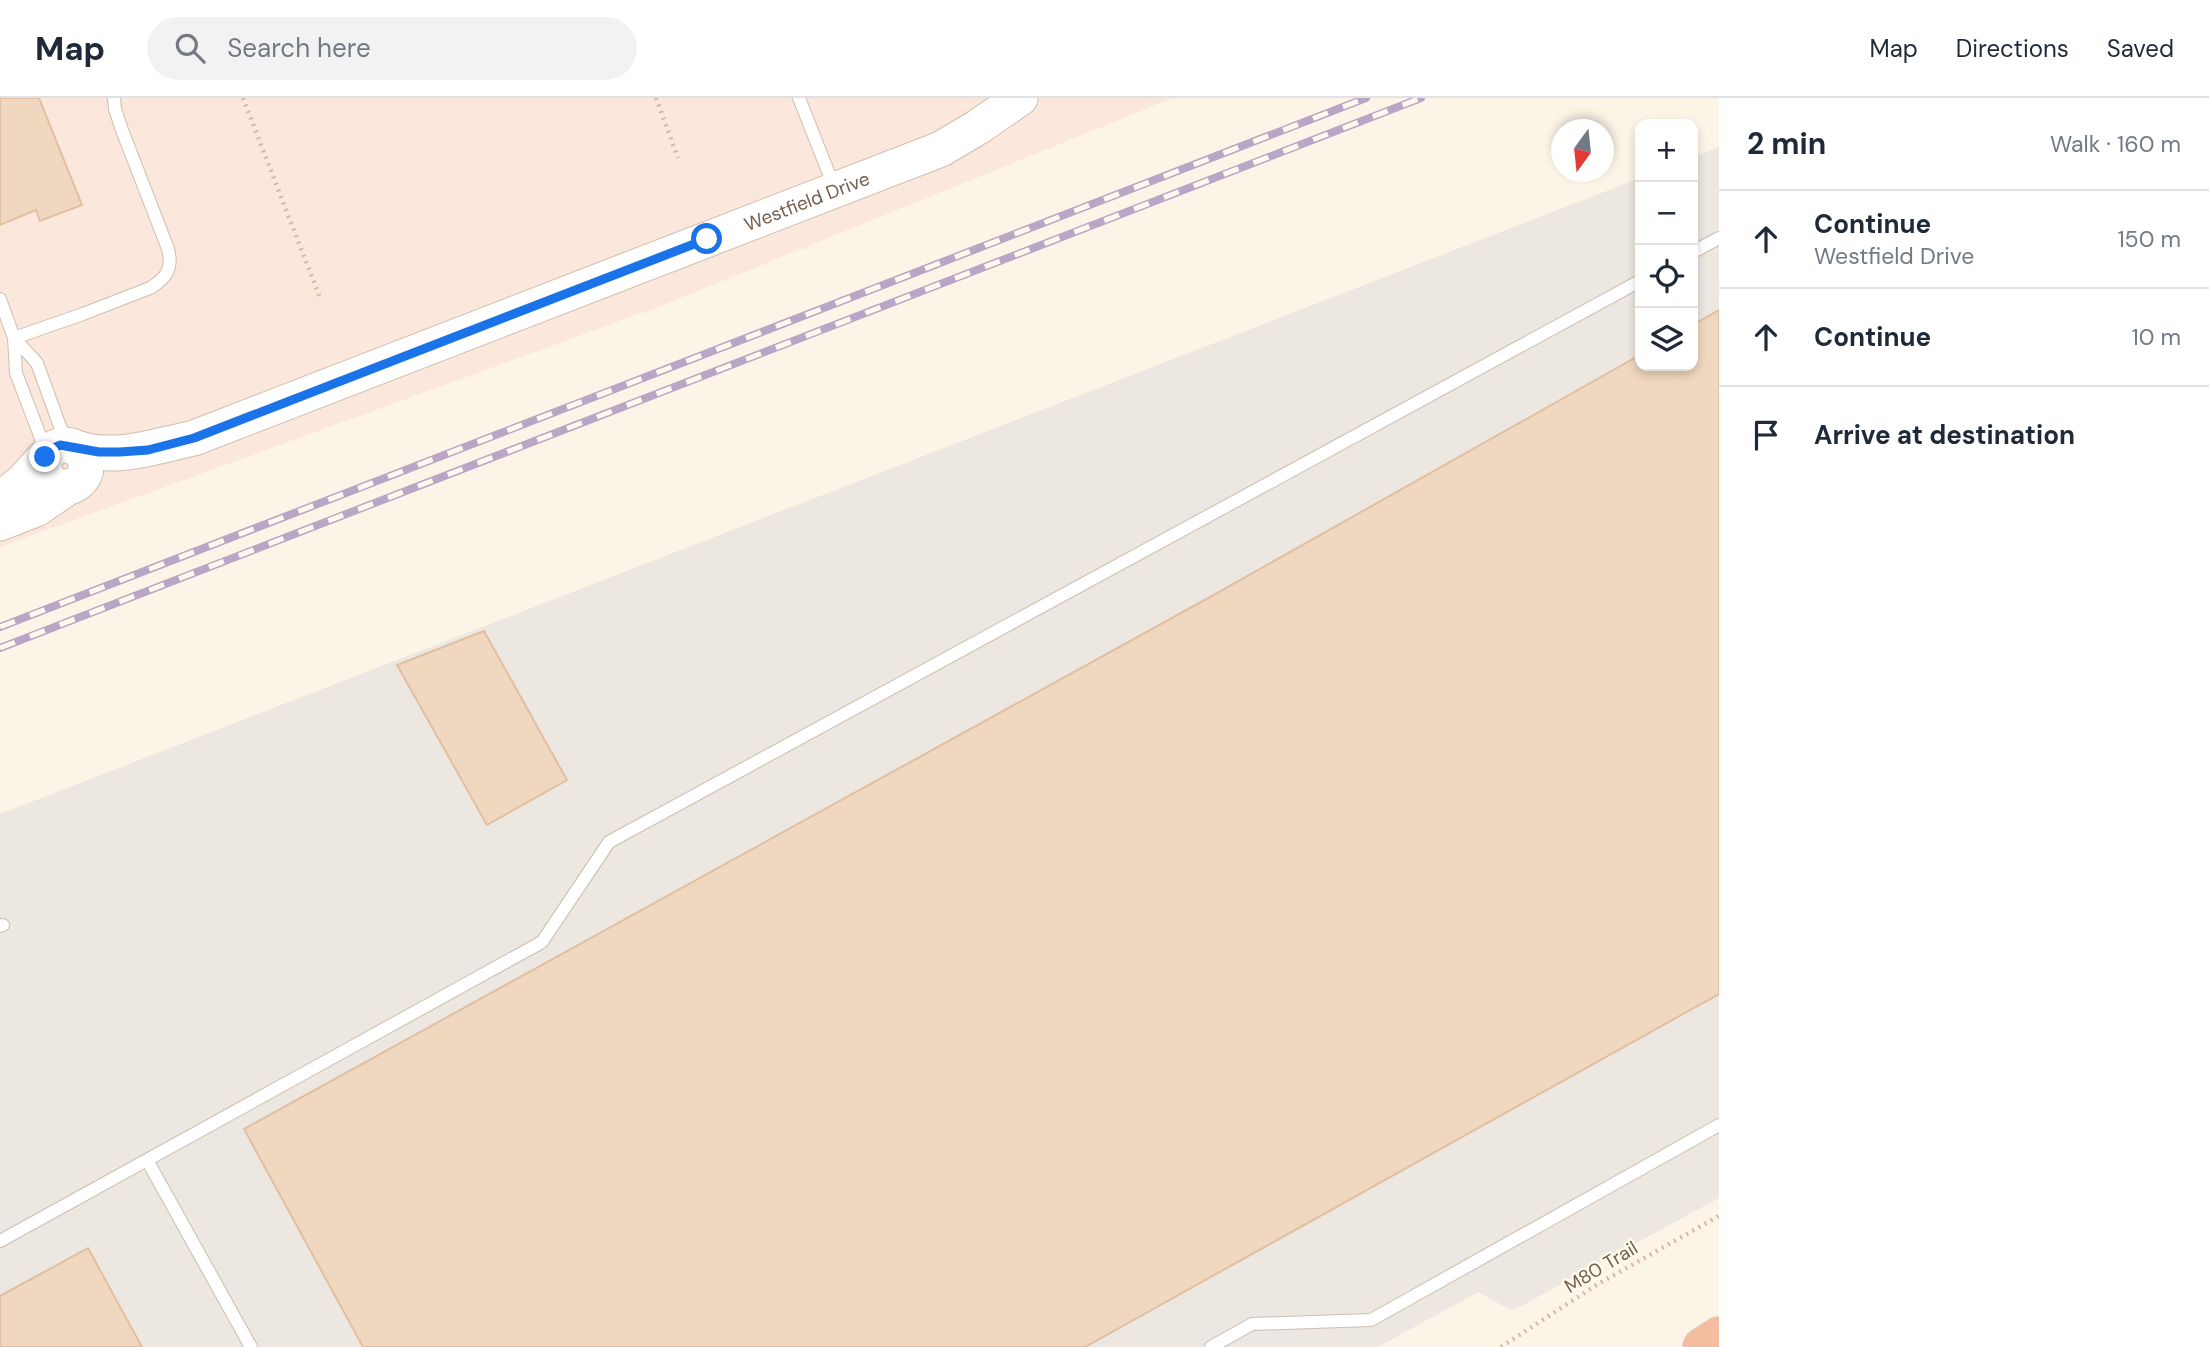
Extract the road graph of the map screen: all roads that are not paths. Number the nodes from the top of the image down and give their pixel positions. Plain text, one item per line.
1 (114, 98) edge
2 (799, 98) edge
3 (1020, 98) edge
4 (835, 189) junction
5 (1719, 238) edge
6 (1698, 250) edge
7 (1635, 284) edge
8 (0, 299) edge
9 (14, 338) junction
10 (64, 462) junction
11 (0, 500) edge
12 (0, 523) edge
13 (1719, 1125) edge
14 (147, 1160) junction
15 (0, 1241) edge
16 (1719, 1336) edge
17 (1719, 1342) edge
18 (251, 1347) edge
19 (1211, 1347) edge
20 (1702, 1347) edge
21 (1710, 1347) edge

1 - 9 lane
2 - 4 lane
3 - 4 main road, Westfield Drive
4 - 10 main road, Westfield Drive
5 - 6 lane
7 - 14 lane
8 - 9 lane
9 - 10 lane
9 - 10 lane
10 - 11 main road
10 - 12 main road, Westfield Drive
13 - 19 lane
14 - 15 lane
14 - 18 lane
16 - 20 highway
17 - 21 highway

